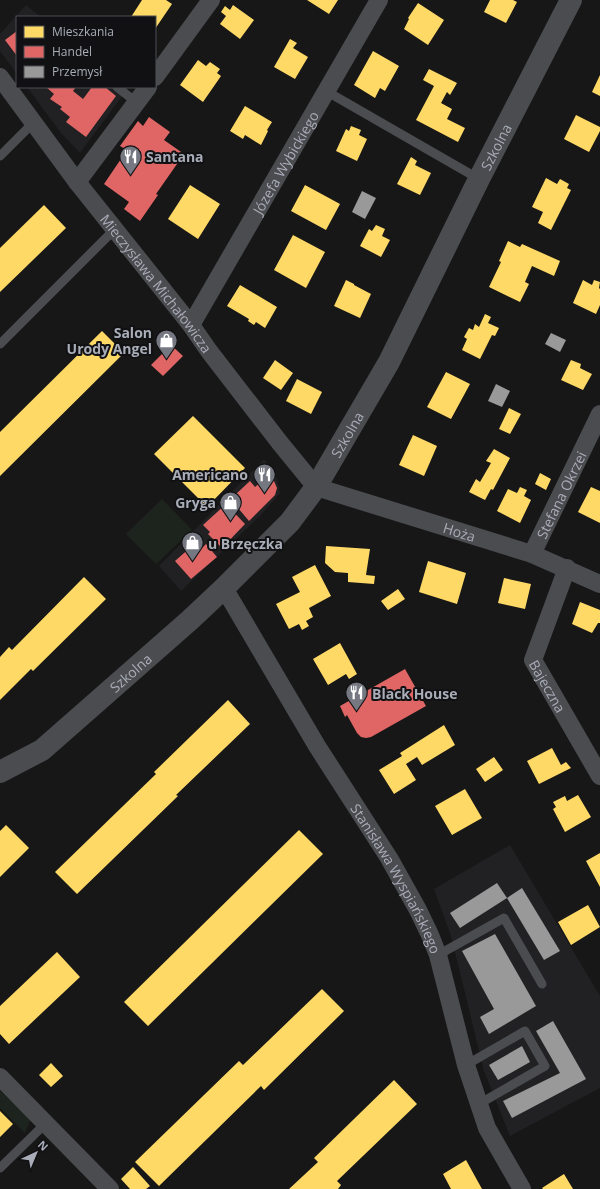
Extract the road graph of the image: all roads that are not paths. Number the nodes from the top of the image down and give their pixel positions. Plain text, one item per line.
1 (211, 0) edge
2 (379, 0) edge
3 (571, 0) edge
4 (156, 76) edge
5 (0, 77) edge
6 (118, 88) edge
7 (147, 88) edge
8 (326, 91) junction
9 (136, 102) junction
10 (34, 122) junction
11 (0, 156) edge
12 (478, 178) junction
13 (77, 182) junction
14 (115, 229) junction
15 (191, 325) junction
16 (0, 344) edge
17 (600, 414) edge
18 (316, 487) junction
19 (532, 554) junction
20 (567, 568) junction
21 (600, 584) edge
22 (224, 588) junction
23 (0, 772) edge
24 (600, 776) edge
25 (438, 955) junction
26 (542, 984) dead end
27 (466, 1064) junction
28 (0, 1077) edge
29 (479, 1104) junction
30 (46, 1123) junction
31 (0, 1168) edge
32 (110, 1189) edge
33 (522, 1189) edge

1 - 4 street
2 - 8 street, Józefa Wybickiego
3 - 12 street, Szkolna
5 - 10 street, Mieczysława Michałowicza
6 - 9 lane
7 - 9 street
8 - 12 lane
8 - 15 street, Józefa Wybickiego
9 - 13 street
10 - 11 lane
10 - 13 street, Mieczysława Michałowicza
12 - 18 street, Szkolna
13 - 14 street, Mieczysława Michałowicza
14 - 15 street, Mieczysława Michałowicza
14 - 16 lane
15 - 18 street, Mieczysława Michałowicza
17 - 19 street, Stefana Okrzei
18 - 19 street, Hoża
18 - 22 street, Szkolna
19 - 20 street, Hoża
20 - 21 street, Hoża
20 - 24 street, Bajeczna
22 - 23 street, Szkolna
22 - 25 street, Stanisława Wyspiańskiego
25 - 26 lane
25 - 27 street, Stanisława Wyspiańskiego
27 - 29 street, Stanisława Wyspiańskiego
27 - 29 lane
28 - 30 street
29 - 33 street, Stanisława Wyspiańskiego
30 - 31 lane
30 - 32 street

